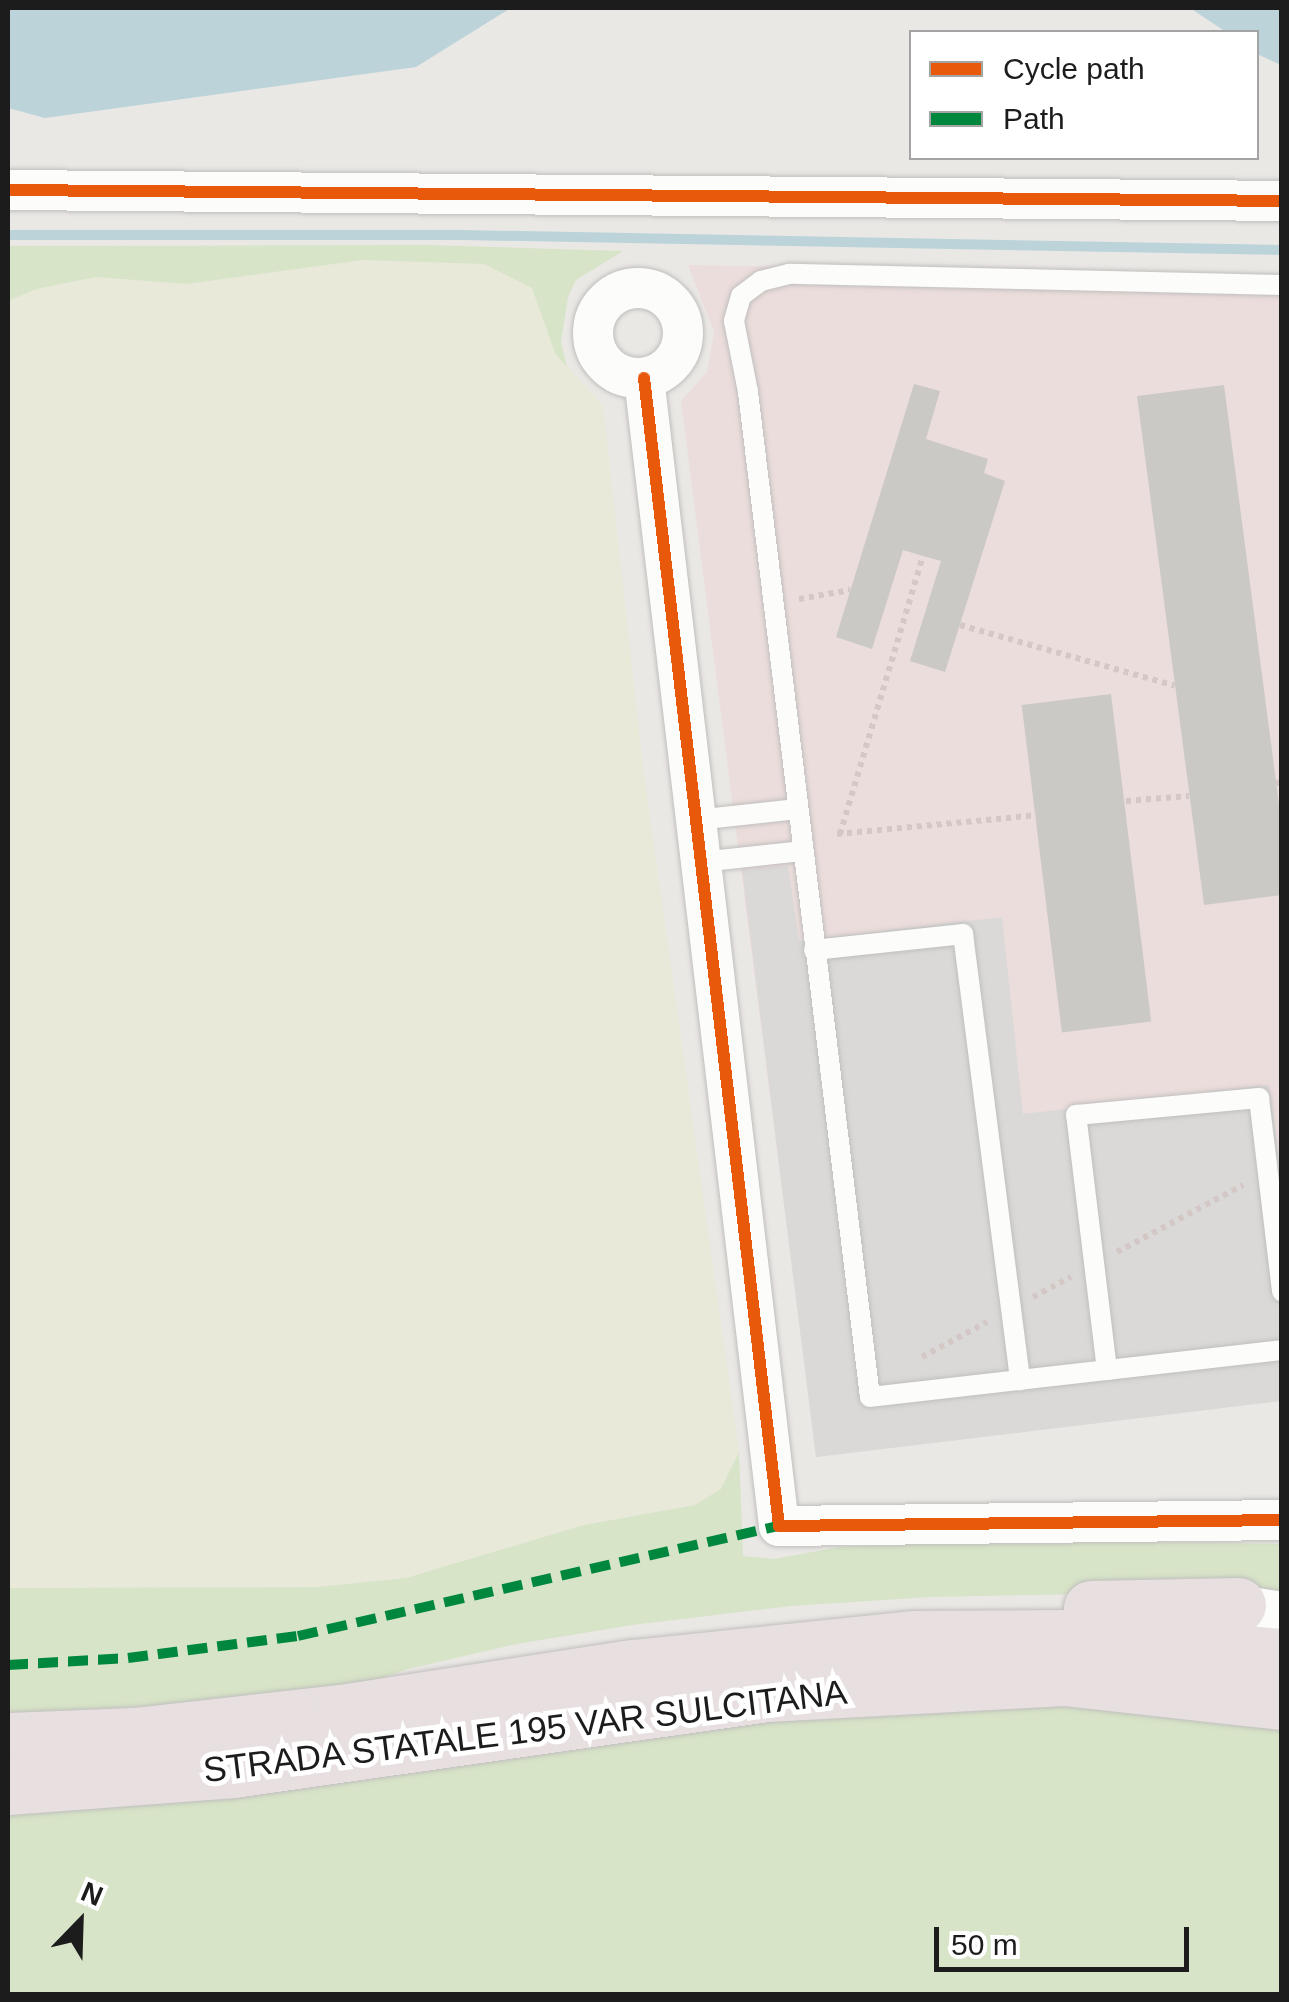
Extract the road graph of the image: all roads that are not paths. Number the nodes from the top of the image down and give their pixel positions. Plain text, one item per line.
1 (8, 190) edge
2 (1282, 202) edge
3 (1282, 286) edge
4 (644, 378) dead end
5 (798, 809) junction
6 (696, 820) junction
7 (802, 845) junction
8 (701, 862) junction
9 (814, 950) junction
10 (1282, 1292) edge
11 (1282, 1350) edge
12 (1107, 1370) junction
13 (1020, 1380) junction
14 (1282, 1520) edge
15 (1260, 1608) edge
16 (774, 1649) junction
17 (1282, 1656) edge
18 (1282, 1702) edge
19 (8, 1740) edge
20 (8, 1787) edge

1 - 2 street
3 - 5 lane
4 - 6 street
5 - 6 lane
5 - 7 lane
6 - 8 street
7 - 8 lane
7 - 9 lane
8 - 14 street
9 - 13 lane
9 - 13 lane
10 - 12 lane
11 - 12 lane
12 - 13 lane
15 - 16 highway
16 - 17 highway, STRADA STATALE 195 VAR SULCITANA
16 - 19 highway, STRADA STATALE 195 VAR SULCITANA
18 - 20 highway, STRADA STATALE 195 VAR SULCITANA

